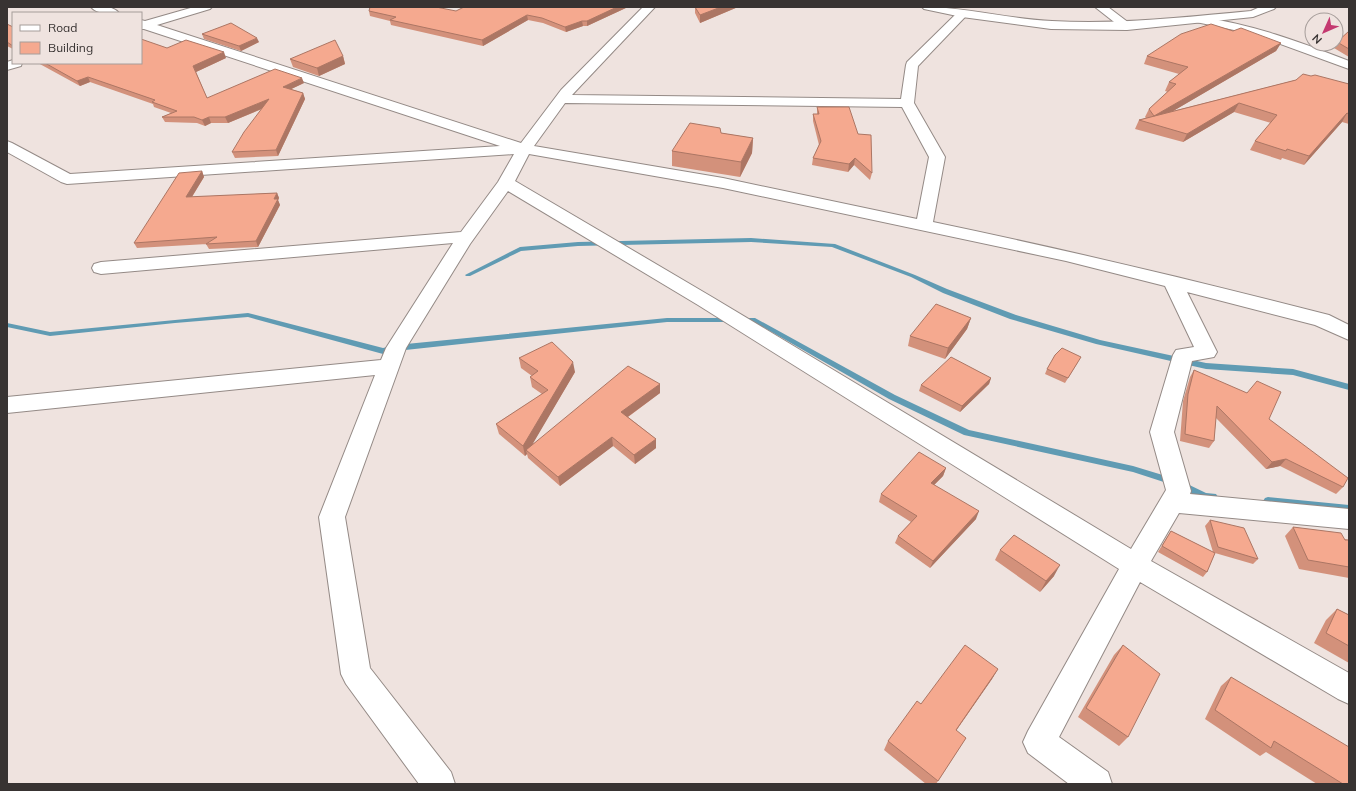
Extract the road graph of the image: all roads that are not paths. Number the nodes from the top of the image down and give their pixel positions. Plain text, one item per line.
1 (98, 7) edge
2 (206, 7) edge
3 (649, 7) edge
4 (928, 7) edge
5 (1100, 7) edge
6 (1270, 7) edge
7 (110, 12) edge
8 (962, 14) junction
9 (1253, 14) junction
10 (1200, 20) junction
11 (142, 25) edge
12 (1127, 26) junction
13 (1280, 39) junction
14 (1349, 65) edge
15 (562, 99) junction
16 (907, 102) junction
17 (7, 146) edge
18 (524, 149) junction
19 (506, 183) junction
20 (924, 225) junction
21 (466, 237) junction
22 (101, 268) dead end
23 (1172, 282) junction
24 (1349, 333) edge
25 (390, 366) junction
26 (7, 405) edge
27 (1172, 502) junction
28 (1349, 519) edge
29 (1135, 565) junction
30 (1349, 689) edge
31 (440, 784) edge
32 (1096, 784) edge

1 - 7 street
2 - 11 street
3 - 15 street
4 - 8 street
5 - 12 street
6 - 9 street
8 - 12 street
8 - 16 street
9 - 10 street
9 - 13 street
10 - 12 street
10 - 13 street
11 - 18 street
13 - 14 street
15 - 16 street
15 - 18 street
16 - 20 street
17 - 18 street
18 - 19 street
18 - 20 street
19 - 21 street
19 - 29 street
20 - 23 street
21 - 22 street
21 - 25 street
23 - 24 street
23 - 27 street
25 - 26 street
25 - 31 street
27 - 28 street
27 - 29 street
29 - 30 street
29 - 32 street

